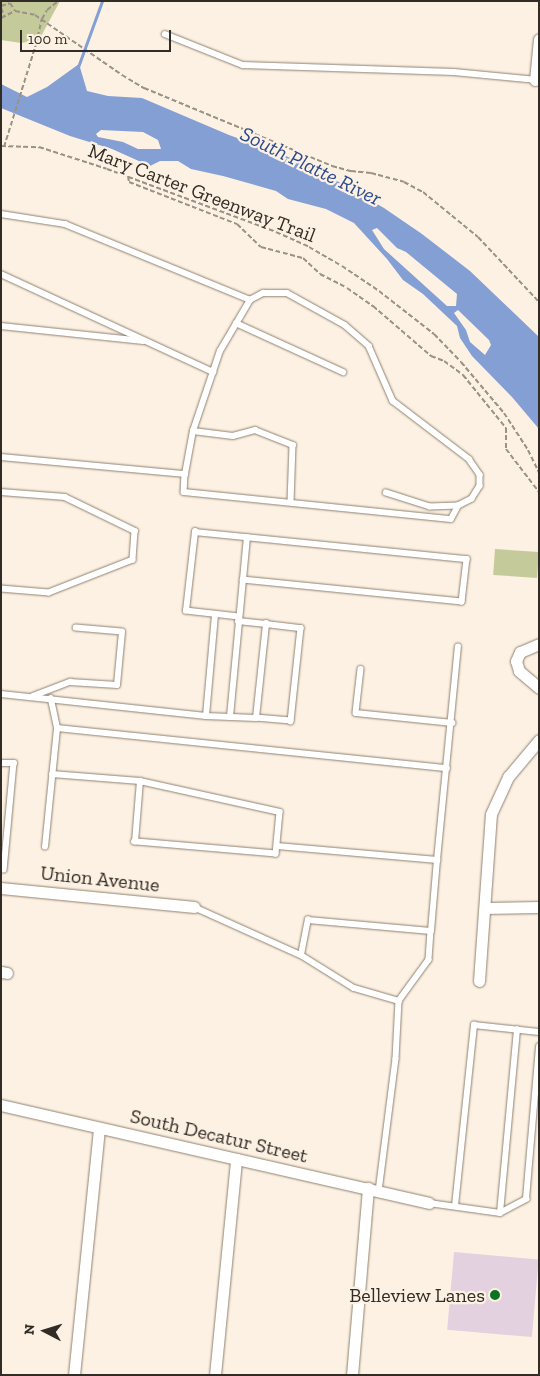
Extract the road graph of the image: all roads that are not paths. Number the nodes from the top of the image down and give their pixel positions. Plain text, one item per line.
1 (166, 34) dead end
2 (539, 39) edge
3 (537, 80) edge
4 (1, 214) edge
5 (1, 274) edge
6 (250, 300) junction
7 (236, 323) junction
8 (1, 326) edge
9 (147, 342) junction
10 (213, 372) junction
11 (343, 372) dead end
12 (193, 431) junction
13 (1, 457) edge
14 (185, 474) junction
15 (1, 492) edge
16 (386, 493) dead end
17 (291, 502) junction
18 (458, 506) junction
19 (247, 538) junction
20 (243, 580) junction
21 (1, 589) edge
22 (215, 615) junction
23 (239, 619) junction
24 (266, 624) junction
25 (76, 628) dead end
26 (539, 644) edge
27 (458, 647) dead end
28 (361, 669) dead end
29 (539, 688) edge
30 (1, 694) edge
31 (31, 697) junction
32 (51, 699) junction
33 (206, 716) junction
34 (230, 717) junction
35 (256, 718) junction
36 (452, 723) junction
37 (57, 728) junction
38 (539, 740) edge
39 (1, 762) edge
40 (447, 768) junction
41 (52, 774) junction
42 (140, 781) junction
43 (45, 846) dead end
44 (277, 846) junction
45 (437, 860) junction
46 (4, 870) dead end
47 (1, 888) edge
48 (194, 907) joint
49 (539, 907) edge
50 (486, 908) junction
51 (431, 931) junction
52 (301, 955) junction
53 (479, 981) dead end
54 (399, 1000) junction
55 (517, 1030) junction
56 (539, 1032) edge
57 (539, 1047) edge
58 (1, 1105) edge
59 (99, 1128) junction
60 (236, 1159) junction
61 (373, 1189) junction
62 (429, 1203) joint
63 (455, 1206) junction
64 (500, 1213) junction
65 (74, 1375) edge
66 (215, 1375) edge
67 (352, 1375) edge

1 - 3 lane
2 - 3 street
4 - 6 lane
5 - 9 lane
6 - 7 lane
6 - 18 lane
7 - 10 lane
7 - 11 lane
8 - 9 lane
9 - 10 lane
10 - 12 lane
12 - 14 lane
12 - 17 lane
13 - 14 lane
14 - 17 lane
15 - 21 lane
16 - 18 lane
17 - 18 lane
19 - 20 lane
19 - 20 lane
19 - 22 lane
20 - 23 lane
22 - 23 lane
22 - 33 lane
23 - 24 lane
23 - 34 lane
24 - 35 lane
24 - 35 lane
25 - 31 lane
26 - 29 street
27 - 36 lane
28 - 36 lane
30 - 31 lane
31 - 32 lane
32 - 33 lane
32 - 37 lane
33 - 34 lane
34 - 35 lane
36 - 40 lane
37 - 40 lane
37 - 41 lane
38 - 50 street
39 - 46 lane
40 - 45 lane
41 - 42 lane
41 - 43 lane
42 - 44 lane
42 - 44 lane
44 - 45 lane
45 - 51 lane
47 - 48 street, Union Avenue
48 - 52 lane
49 - 50 street
50 - 53 street
51 - 52 lane
51 - 54 lane
52 - 54 lane
54 - 61 lane
55 - 56 lane
55 - 63 lane
55 - 64 lane
57 - 64 lane
58 - 59 street, South Decatur Street
59 - 60 street, South Decatur Street
59 - 65 street
60 - 61 street, South Decatur Street
60 - 66 street
61 - 62 street, South Decatur Street
61 - 67 street
62 - 63 lane
63 - 64 lane

